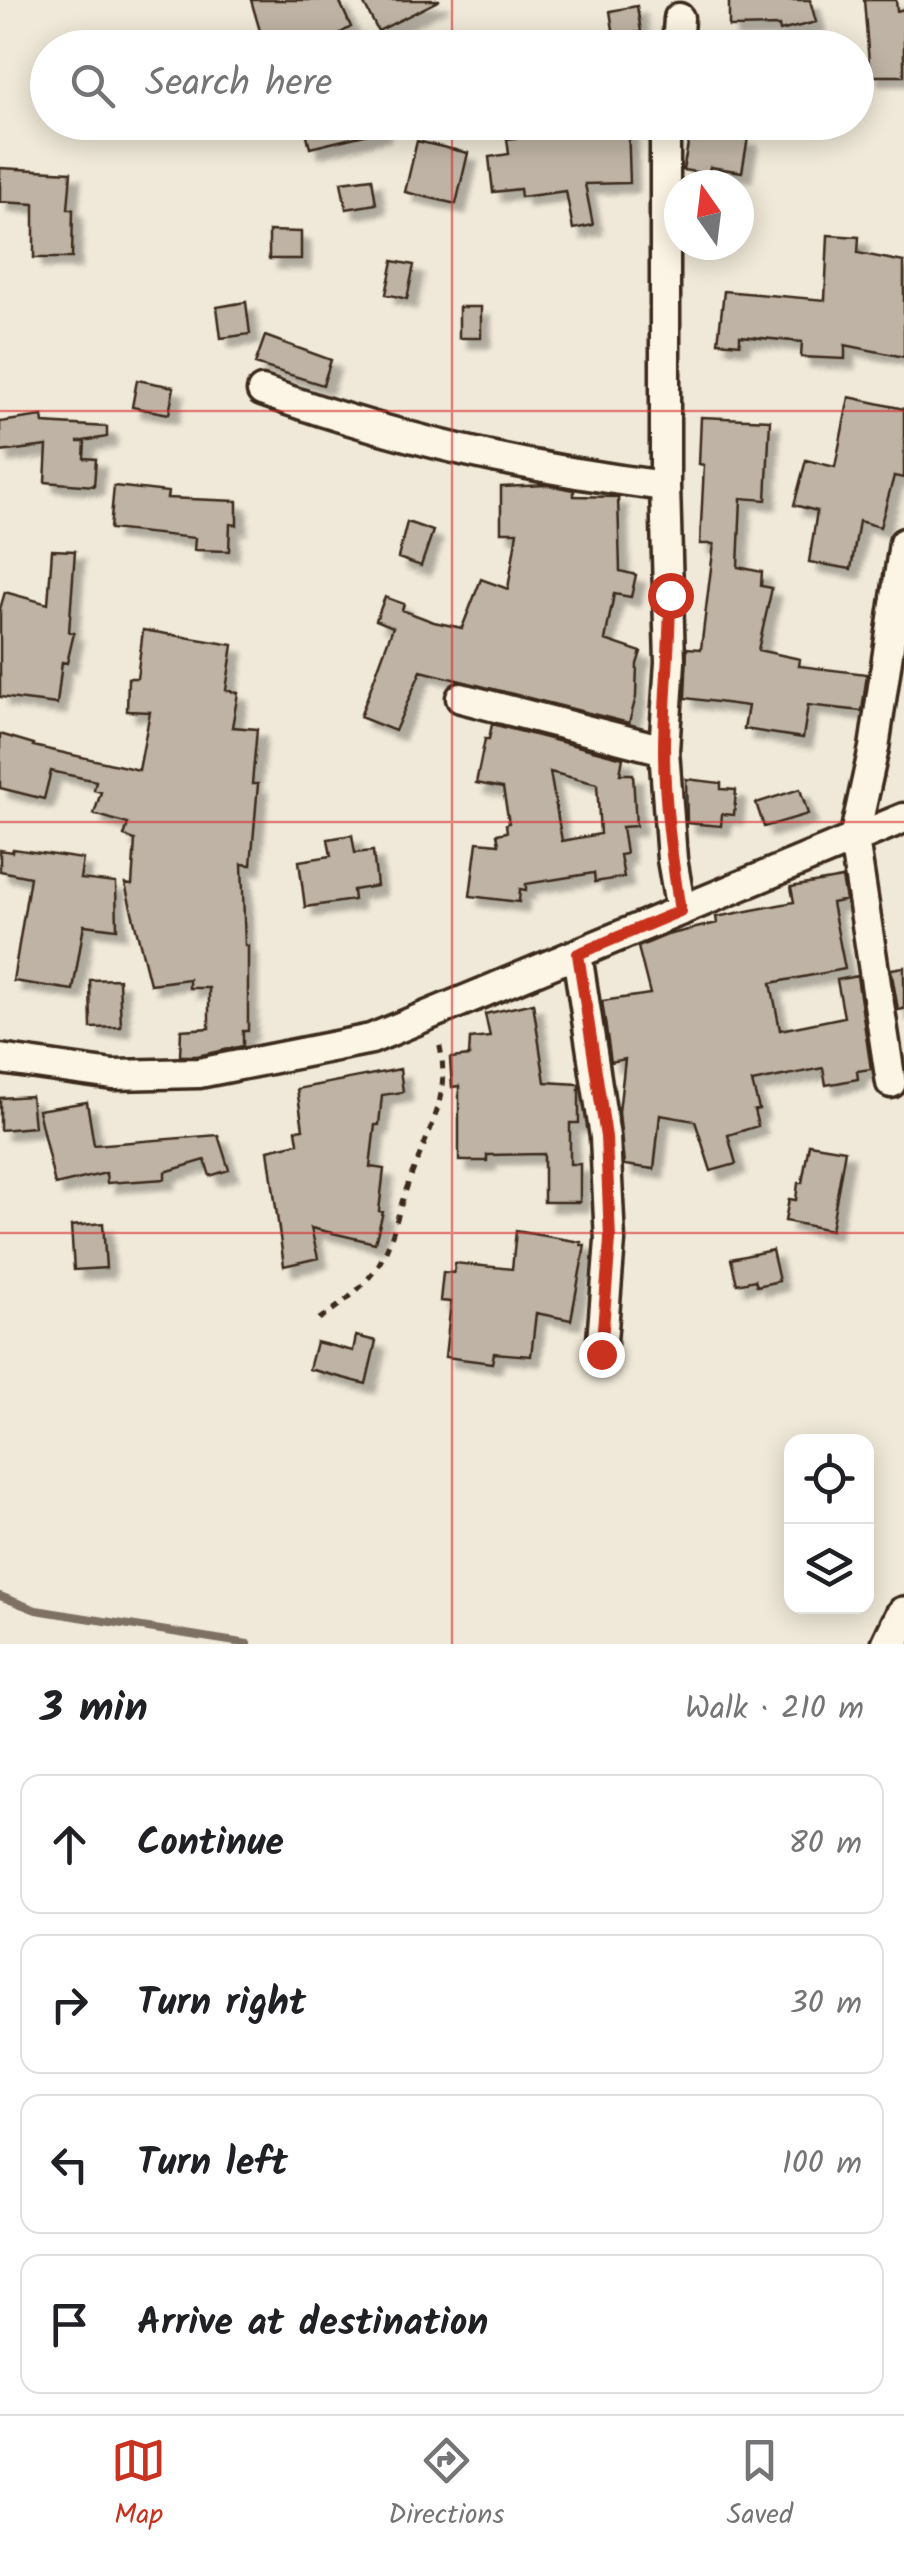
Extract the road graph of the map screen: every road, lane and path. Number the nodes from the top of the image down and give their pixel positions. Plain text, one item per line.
1 (679, 18) dead end
2 (678, 30) edge
3 (665, 140) edge
4 (262, 392) dead end
5 (665, 486) junction
6 (904, 542) edge
7 (461, 698) dead end
8 (664, 750) junction
9 (904, 818) edge
10 (854, 840) junction
11 (680, 911) junction
12 (578, 954) junction
13 (432, 1016) junction
14 (0, 1058) edge
15 (891, 1083) dead end
16 (319, 1320) dead end
17 (601, 1354) dead end
18 (904, 1615) edge
19 (890, 1644) edge

1 - 2 street
3 - 5 street
4 - 5 street
5 - 8 street
6 - 10 street
7 - 8 street
8 - 11 street
9 - 10 street
10 - 11 street
10 - 15 street
11 - 12 street
12 - 13 street
12 - 17 street
13 - 14 street
13 - 16 path
18 - 19 main road

